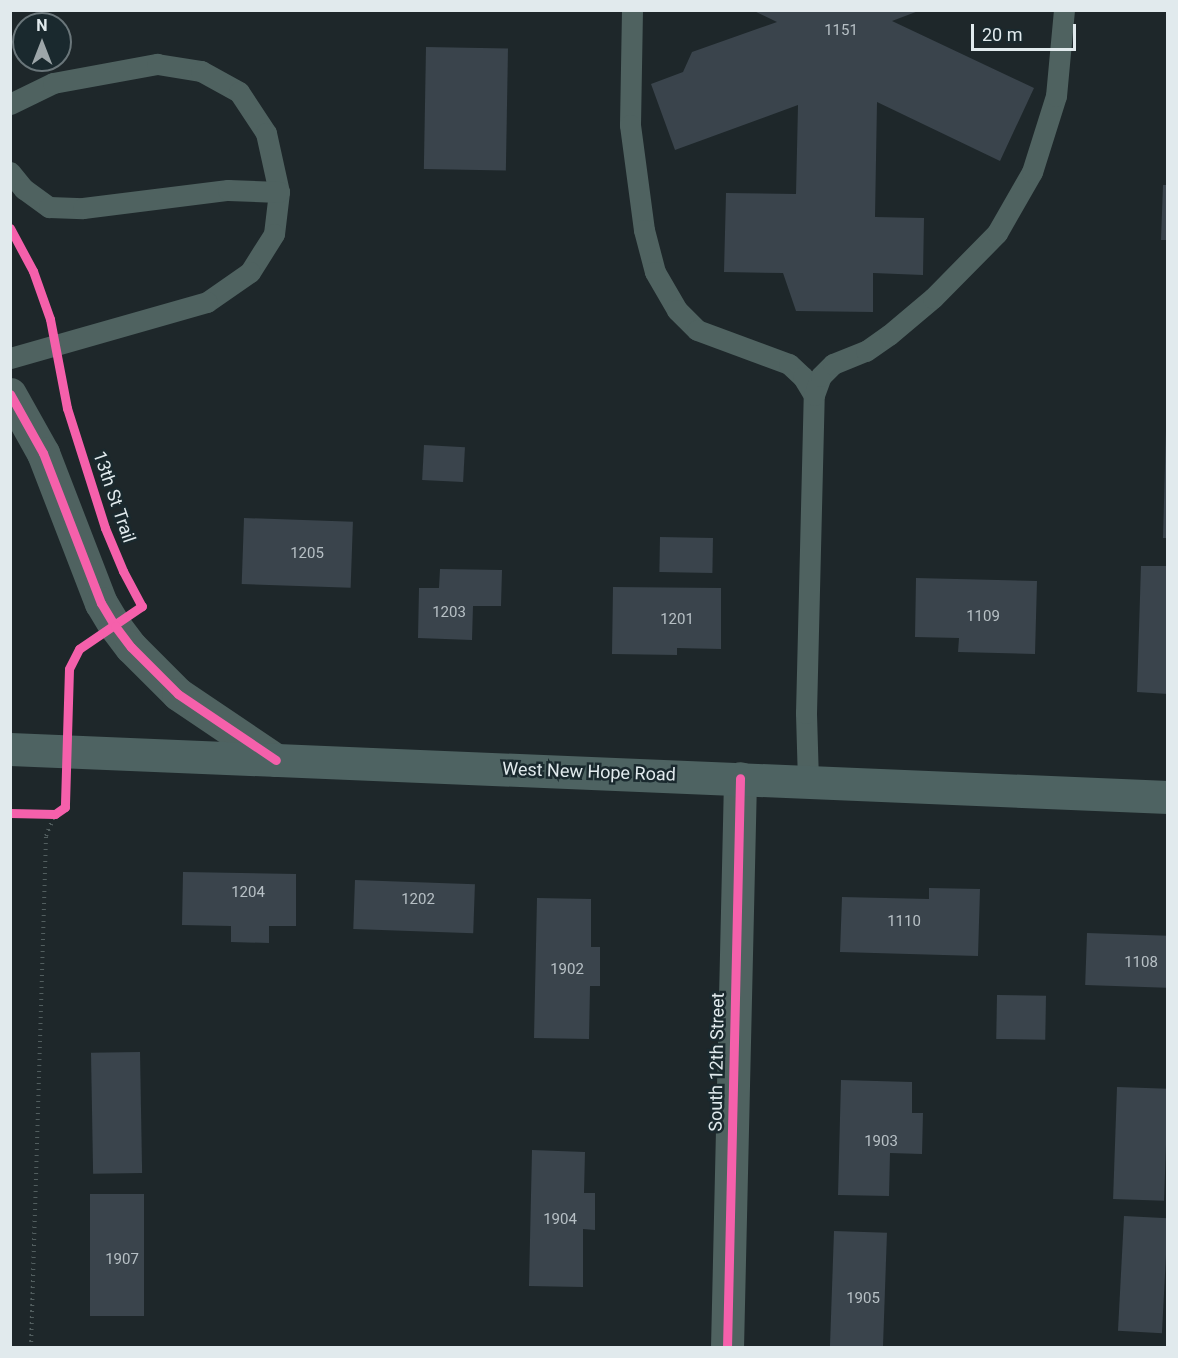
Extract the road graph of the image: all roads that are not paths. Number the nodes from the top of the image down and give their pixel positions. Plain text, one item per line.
1 (632, 10) edge
2 (1064, 10) edge
3 (10, 104) edge
4 (10, 172) edge
5 (279, 192) junction
6 (10, 358) edge
7 (10, 394) edge
8 (814, 394) junction
9 (10, 749) edge
10 (276, 760) junction
11 (740, 778) junction
12 (808, 781) junction
13 (1167, 797) edge
14 (727, 1347) edge

1 - 8 lane
2 - 8 lane
3 - 5 lane
4 - 5 lane
5 - 6 lane
7 - 10 street
8 - 12 lane
9 - 10 main road, West New Hope Road
10 - 11 main road, West New Hope Road
11 - 12 main road, West New Hope Road
11 - 14 street, South 12th Street
12 - 13 main road, West New Hope Road

